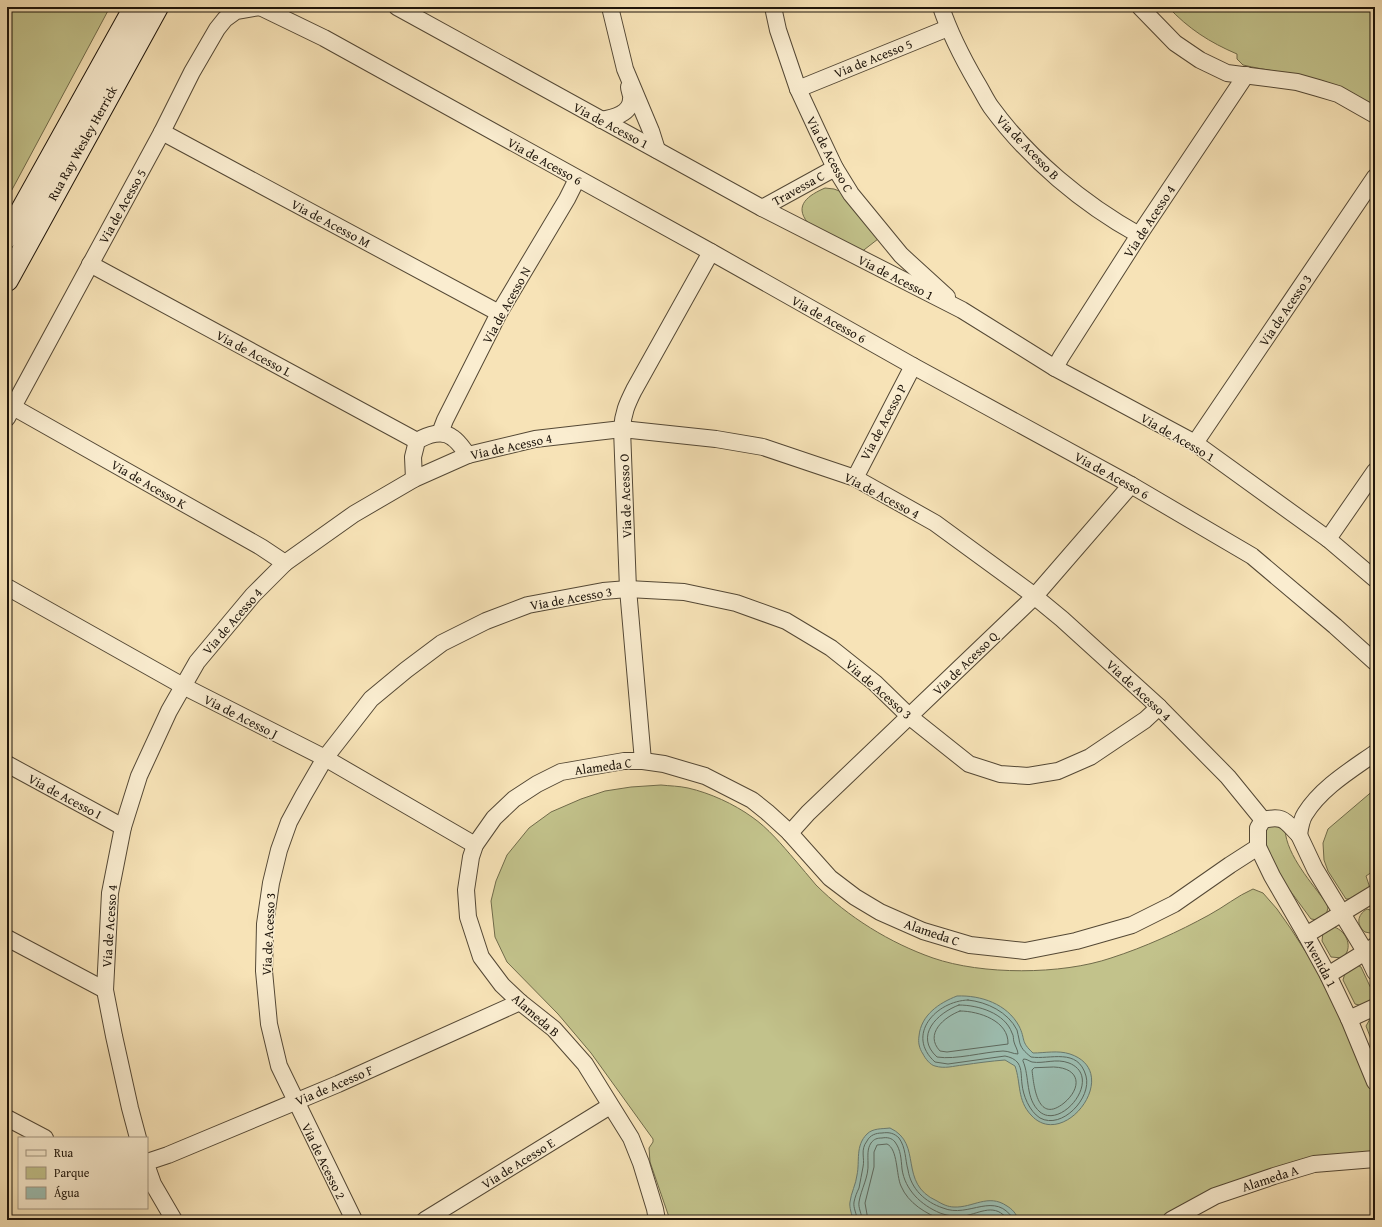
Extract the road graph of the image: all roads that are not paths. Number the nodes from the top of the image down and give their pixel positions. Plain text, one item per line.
1 (135, 7) edge
2 (157, 7) edge
3 (256, 7) edge
4 (397, 7) edge
5 (610, 7) edge
6 (773, 7) edge
7 (941, 7) edge
8 (1140, 7) edge
9 (948, 28) junction
10 (625, 69) junction
11 (1246, 75) junction
12 (798, 89) junction
13 (1375, 115) edge
14 (602, 120) junction
15 (162, 132) junction
16 (657, 150) junction
17 (835, 168) junction
18 (1375, 177) edge
19 (577, 179) junction
20 (762, 208) junction
21 (1139, 235) junction
22 (7, 237) edge
23 (711, 252) junction
24 (90, 264) junction
25 (7, 280) edge
26 (962, 310) junction
27 (500, 313) junction
28 (913, 366) junction
29 (1055, 368) junction
30 (10, 413) edge
31 (622, 428) junction
32 (440, 433) junction
33 (417, 441) junction
34 (1195, 444) junction
35 (468, 455) junction
36 (1375, 471) edge
37 (855, 478) junction
38 (414, 479) junction
39 (1131, 485) junction
40 (1328, 540) junction
41 (285, 562) junction
42 (1375, 579) edge
43 (7, 587) edge
44 (628, 589) junction
45 (1034, 597) junction
46 (1375, 662) edge
47 (183, 686) junction
48 (1159, 706) junction
49 (910, 717) junction
50 (1375, 753) edge
51 (325, 758) junction
52 (643, 761) junction
53 (7, 764) edge
54 (1263, 820) junction
55 (123, 827) junction
56 (790, 832) junction
57 (1299, 835) junction
58 (475, 845) junction
59 (1258, 847) junction
60 (1373, 897) edge
61 (1341, 913) junction
62 (1306, 934) junction
63 (7, 938) edge
64 (1370, 949) edge
65 (1375, 972) edge
66 (1328, 975) junction
67 (105, 990) junction
68 (520, 1002) junction
69 (1375, 1007) edge
70 (1349, 1019) junction
71 (1371, 1057) edge
72 (1375, 1082) edge
73 (295, 1102) junction
74 (610, 1106) junction
75 (7, 1118) edge
76 (43, 1137) edge
77 (138, 1137) edge
78 (1375, 1159) edge
79 (148, 1162) edge
80 (148, 1170) edge
81 (174, 1220) edge
82 (354, 1220) edge
83 (425, 1220) edge
84 (657, 1220) edge
85 (1171, 1220) edge

1 - 22 street, Rua Ray Wesley Herrick
2 - 25 street, Rua Ray Wesley Herrick
3 - 15 street, Via de Acesso 5
3 - 19 street, Via de Acesso 6
4 - 14 street, Via de Acesso 1
5 - 10 street
6 - 12 street, Via de Acesso C
7 - 9 street, Via de Acesso B
8 - 11 street
9 - 12 street, Via de Acesso 5
9 - 21 street, Via de Acesso B
10 - 14 street
10 - 16 street
11 - 13 street
11 - 21 street, Via de Acesso 4
12 - 17 street, Via de Acesso C
14 - 16 street, Via de Acesso 1
15 - 24 street, Via de Acesso 5
15 - 27 street, Via de Acesso M
16 - 20 street, Via de Acesso 1
17 - 20 street, Travessa C
17 - 26 street, Via de Acesso C
18 - 34 street, Via de Acesso 3
19 - 23 street, Via de Acesso 6
19 - 27 street, Via de Acesso N
20 - 26 street, Via de Acesso 1
21 - 29 street, Via de Acesso 4
23 - 28 street, Via de Acesso 6
23 - 31 street, Via de Acesso O
24 - 30 street, Via de Acesso 5
24 - 33 street, Via de Acesso L
26 - 29 street, Via de Acesso 1
27 - 32 street, Via de Acesso N
28 - 37 street, Via de Acesso P
28 - 39 street, Via de Acesso 6
29 - 34 street, Via de Acesso 1
30 - 41 street, Via de Acesso K
31 - 35 street, Via de Acesso 4
31 - 37 street, Via de Acesso 4
31 - 44 street, Via de Acesso O
32 - 33 street
32 - 35 street
33 - 38 street
34 - 40 street, Via de Acesso 1
35 - 38 street, Via de Acesso 4
36 - 40 street
37 - 45 street, Via de Acesso 4
38 - 41 street, Via de Acesso 4
39 - 45 street, Via de Acesso Q
39 - 46 street, Via de Acesso 6
40 - 42 street, Via de Acesso 1
41 - 47 street, Via de Acesso 4
43 - 47 street, Via de Acesso J
44 - 49 street, Via de Acesso 3
44 - 51 street, Via de Acesso 3
44 - 52 street, Via de Acesso O
45 - 48 street, Via de Acesso 4
45 - 49 street, Via de Acesso Q
47 - 51 street, Via de Acesso J
47 - 55 street, Via de Acesso 4
48 - 49 street, Via de Acesso 3
48 - 54 street, Via de Acesso 4
49 - 56 street, Via de Acesso Q
50 - 57 street
51 - 58 street, Via de Acesso J
51 - 73 street, Via de Acesso 3
52 - 56 street, Alameda C
52 - 58 street, Alameda C
53 - 55 street, Via de Acesso I
54 - 57 street
54 - 59 street
55 - 67 street, Via de Acesso 4
56 - 59 street, Alameda C
57 - 61 street
58 - 68 street, Alameda B
59 - 62 street, Avenida 1
60 - 61 street
61 - 62 street
61 - 64 street
62 - 66 street, Avenida 1
63 - 67 street
64 - 65 street
64 - 66 street
66 - 70 street, Avenida 1
67 - 77 street, Via de Acesso 4
68 - 73 street, Via de Acesso F
68 - 74 street, Alameda B
69 - 70 street
70 - 71 street, Avenida 1
71 - 72 street, Avenida 1
73 - 79 street, Via de Acesso F
73 - 82 street, Via de Acesso 2
74 - 83 street, Via de Acesso E
74 - 84 street, Alameda B
75 - 76 street
78 - 85 street, Alameda A
80 - 81 street

